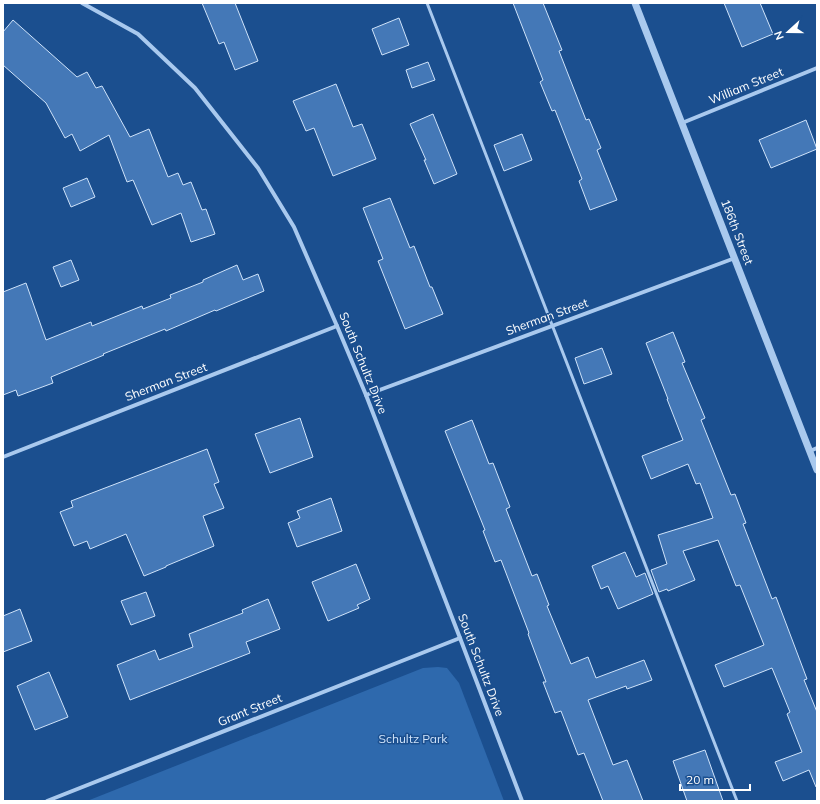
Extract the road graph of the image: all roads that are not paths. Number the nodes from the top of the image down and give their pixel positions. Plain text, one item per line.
1 (82, 3) edge
2 (427, 3) edge
3 (636, 3) edge
4 (817, 68) edge
5 (682, 123) junction
6 (735, 258) junction
7 (337, 326) junction
8 (552, 326) junction
9 (366, 395) junction
10 (817, 448) edge
11 (810, 451) junction
12 (3, 457) edge
13 (817, 470) edge
14 (460, 638) junction
15 (47, 801) edge
16 (522, 801) edge
17 (737, 801) edge

1 - 7 street, South Schultz Drive
2 - 8 lane
3 - 5 street, 186th Street
4 - 5 street, William Street
5 - 6 street, 186th Street
6 - 8 street, Sherman Street
6 - 11 street, 186th Street
7 - 9 street, South Schultz Drive
7 - 12 street, Sherman Street
8 - 9 street, Sherman Street
8 - 17 lane
9 - 14 street, South Schultz Drive
10 - 11 street
11 - 13 street, 186th Street
14 - 15 street, Grant Street
14 - 16 street, South Schultz Drive

